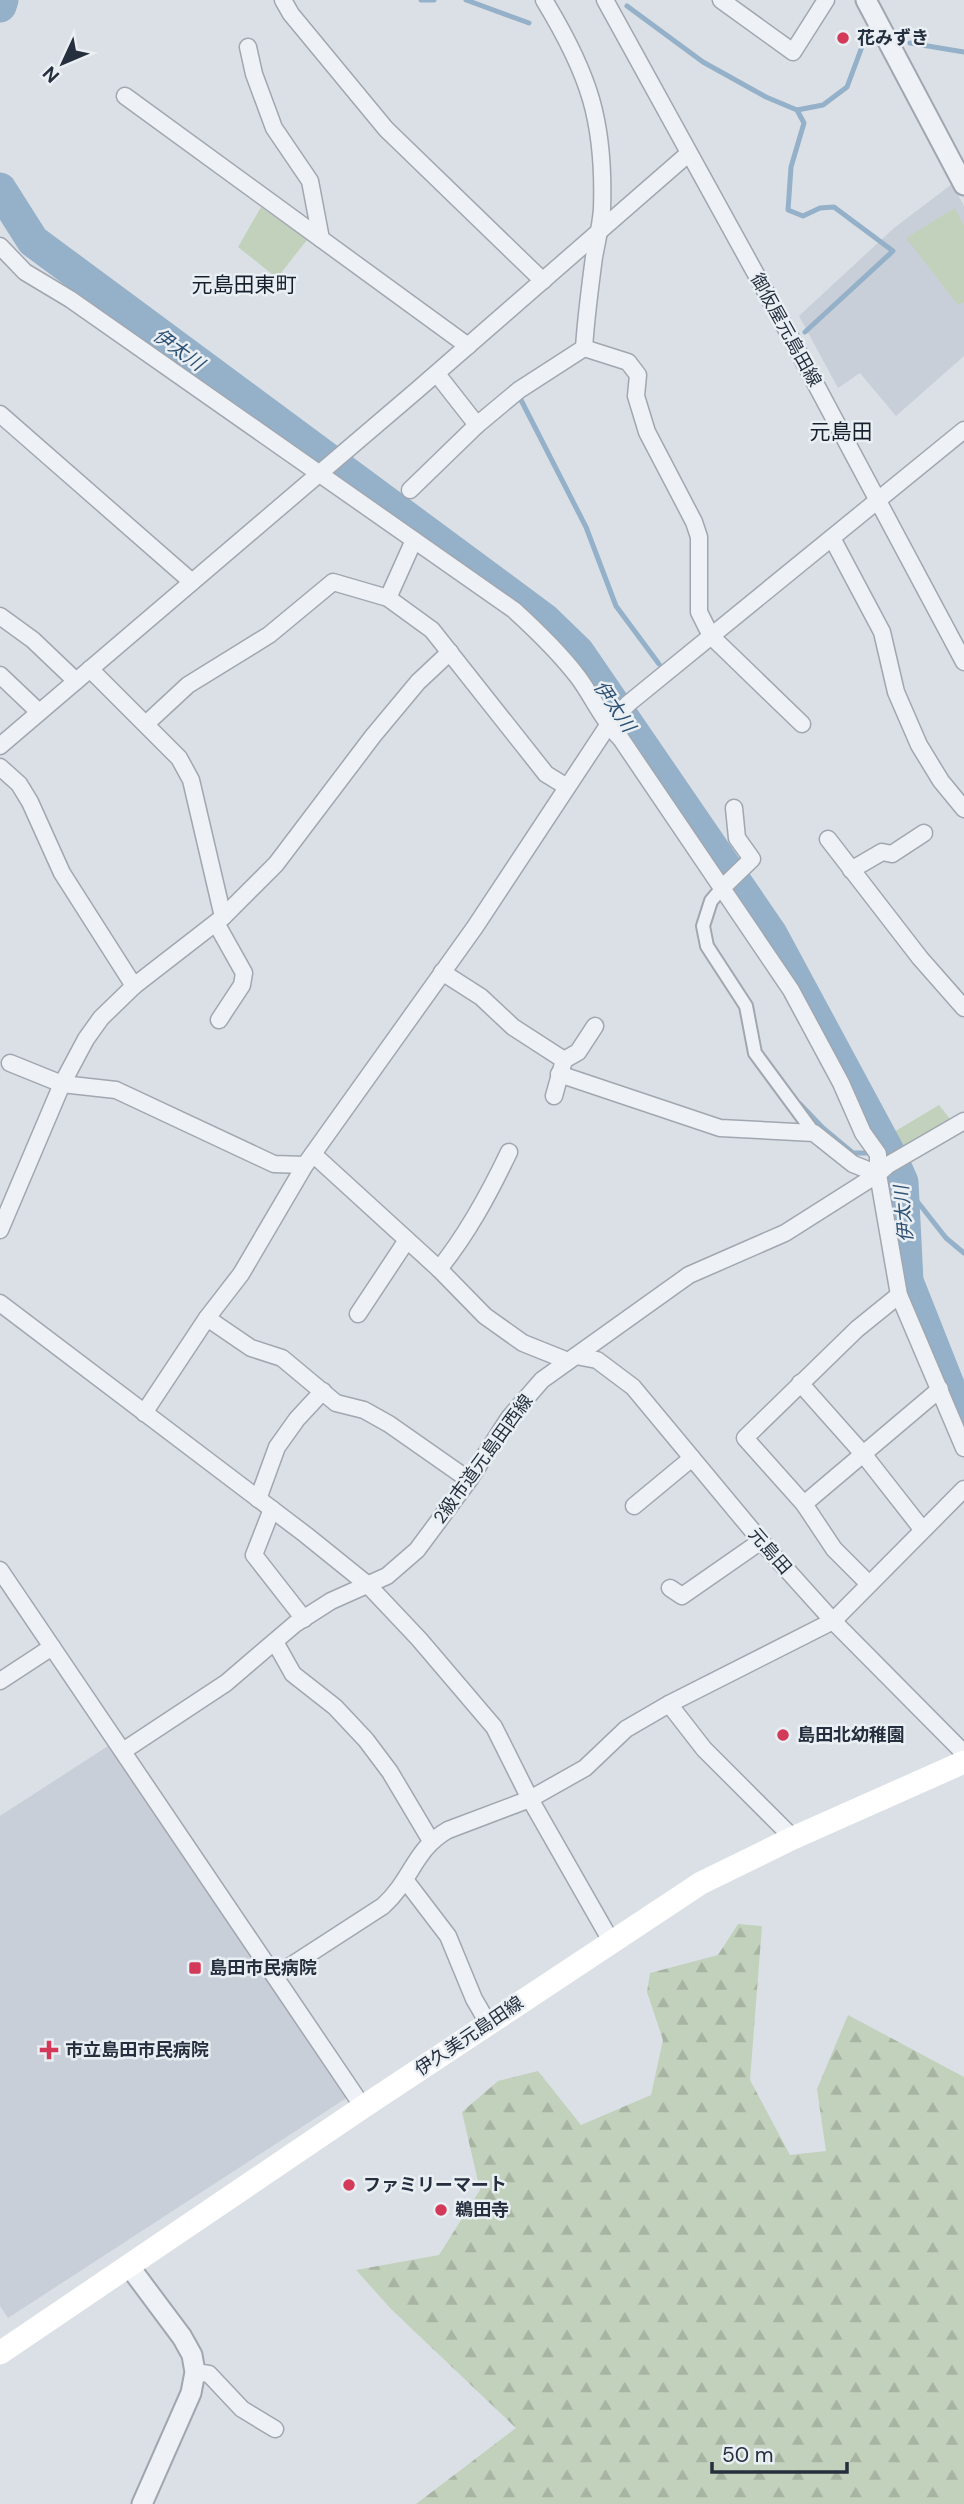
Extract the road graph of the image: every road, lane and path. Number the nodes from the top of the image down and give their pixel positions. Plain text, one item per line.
1 (283, 0) edge
2 (544, 0) edge
3 (605, 0) edge
4 (721, 0) edge
5 (826, 0) edge
6 (866, 0) edge
7 (248, 47) dead end
8 (125, 96) dead end
9 (688, 154) junction
10 (964, 184) edge
11 (598, 233) junction
12 (321, 239) junction
13 (0, 246) edge
14 (543, 281) junction
15 (468, 346) junction
16 (584, 348) junction
17 (437, 374) junction
18 (0, 414) edge
19 (477, 425) junction
20 (964, 430) edge
21 (321, 472) junction
22 (410, 490) dead end
23 (877, 501) junction
24 (832, 538) junction
25 (414, 540) junction
26 (192, 582) junction
27 (388, 598) junction
28 (0, 616) edge
29 (711, 636) junction
30 (450, 652) junction
31 (964, 662) edge
32 (90, 669) junction
33 (0, 675) edge
34 (76, 681) junction
35 (39, 712) junction
36 (147, 723) junction
37 (610, 724) junction
38 (802, 724) dead end
39 (0, 746) edge
40 (0, 767) edge
41 (568, 787) junction
42 (734, 808) dead end
43 (964, 809) edge
44 (923, 833) dead end
45 (828, 839) dead end
46 (851, 870) junction
47 (722, 888) junction
48 (219, 920) junction
49 (442, 972) junction
50 (134, 986) junction
51 (964, 1008) edge
52 (219, 1020) dead end
53 (595, 1027) dead end
54 (10, 1063) dead end
55 (562, 1067) junction
56 (62, 1084) junction
57 (554, 1096) dead end
58 (964, 1121) edge
59 (814, 1133) junction
60 (509, 1152) dead end
61 (309, 1160) junction
62 (878, 1174) junction
63 (0, 1230) edge
64 (407, 1240) junction
65 (439, 1269) junction
66 (899, 1295) junction
67 (0, 1303) edge
68 (358, 1314) dead end
69 (208, 1318) junction
70 (572, 1358) junction
71 (800, 1383) junction
72 (940, 1389) junction
73 (323, 1391) junction
74 (144, 1413) junction
75 (964, 1448) edge
76 (864, 1455) junction
77 (692, 1458) junction
78 (469, 1480) junction
79 (964, 1489) edge
80 (258, 1499) junction
81 (804, 1504) junction
82 (634, 1506) dead end
83 (272, 1509) junction
84 (922, 1529) junction
85 (761, 1541) junction
86 (0, 1570) edge
87 (869, 1584) junction
88 (368, 1585) junction
89 (670, 1588) dead end
90 (304, 1619) junction
91 (833, 1621) junction
92 (275, 1642) junction
93 (52, 1647) junction
94 (0, 1681) edge
95 (669, 1704) junction
96 (123, 1751) junction
97 (964, 1753) edge
98 (964, 1762) edge
99 (530, 1799) junction
100 (793, 1838) junction
101 (431, 1841) junction
102 (406, 1881) junction
103 (611, 1941) junction
104 (275, 1976) junction
105 (488, 2023) junction
106 (363, 2107) junction
107 (129, 2266) junction
108 (2, 2348) edge
109 (195, 2372) junction
110 (275, 2429) dead end
111 (142, 2504) edge

1 - 14 street
2 - 11 street
3 - 9 street, 御仮屋元島田線
4 - 5 street
6 - 10 street
7 - 12 street
8 - 12 street
9 - 11 street
9 - 23 street, 御仮屋元島田線
11 - 14 street
11 - 16 street
12 - 15 street
13 - 21 street
14 - 15 street
15 - 17 street
16 - 19 street
16 - 29 street
17 - 19 street
17 - 21 street
18 - 26 street
19 - 22 street
20 - 23 street
21 - 25 street
21 - 26 street
23 - 24 street
23 - 31 street, 御仮屋元島田線
24 - 29 street
24 - 43 street
25 - 27 street
25 - 37 street
26 - 32 street
27 - 30 street
27 - 36 street
28 - 34 street
29 - 37 street
29 - 38 street
30 - 41 street
30 - 48 street
32 - 34 street
32 - 36 street
33 - 35 street
34 - 35 street
35 - 39 street
36 - 48 street
37 - 41 street
37 - 47 street
40 - 50 street
41 - 49 street
42 - 47 street
44 - 46 street
45 - 46 street
46 - 51 street
47 - 59 street
47 - 62 street
48 - 50 street
48 - 52 street
49 - 55 street
49 - 61 street
50 - 56 street
53 - 55 street
54 - 56 street
55 - 57 street
55 - 59 street
56 - 61 street
56 - 63 street
58 - 62 street, 2級市道元島田西線
59 - 62 street
60 - 65 street
61 - 64 street, 元島田
61 - 69 street
62 - 66 street
62 - 70 street, 2級市道元島田西線
64 - 65 street, 元島田
64 - 68 street
65 - 70 street, 元島田
66 - 71 street
66 - 72 street
67 - 74 street
69 - 73 street
69 - 74 street
70 - 77 street, 元島田
70 - 78 street, 2級市道元島田西線
71 - 76 street
71 - 81 street
72 - 75 street
72 - 76 street
73 - 78 street
73 - 80 street
74 - 80 street
76 - 81 street
76 - 84 street
77 - 82 street
77 - 85 street, 元島田
78 - 88 street, 2級市道元島田西線
79 - 84 street
80 - 83 street
81 - 87 street
83 - 88 street
83 - 90 street
84 - 87 street
85 - 89 street
85 - 91 street, 元島田
86 - 93 street
87 - 91 street
88 - 90 street, 2級市道元島田西線
88 - 99 street
90 - 92 street, 2級市道元島田西線
91 - 95 street
91 - 97 street, 元島田
92 - 96 street, 2級市道元島田西線
92 - 101 street
93 - 94 street
93 - 96 street
95 - 99 street
95 - 100 street
96 - 104 street
98 - 100 main road, 伊久美元島田線
99 - 101 street
99 - 103 street
100 - 103 main road, 伊久美元島田線
101 - 102 street
102 - 104 street
102 - 105 street
103 - 105 main road, 伊久美元島田線
104 - 106 street
105 - 106 main road, 伊久美元島田線
106 - 107 main road, 伊久美元島田線
107 - 108 main road, 伊久美元島田線
107 - 109 street
109 - 110 street
109 - 111 street

